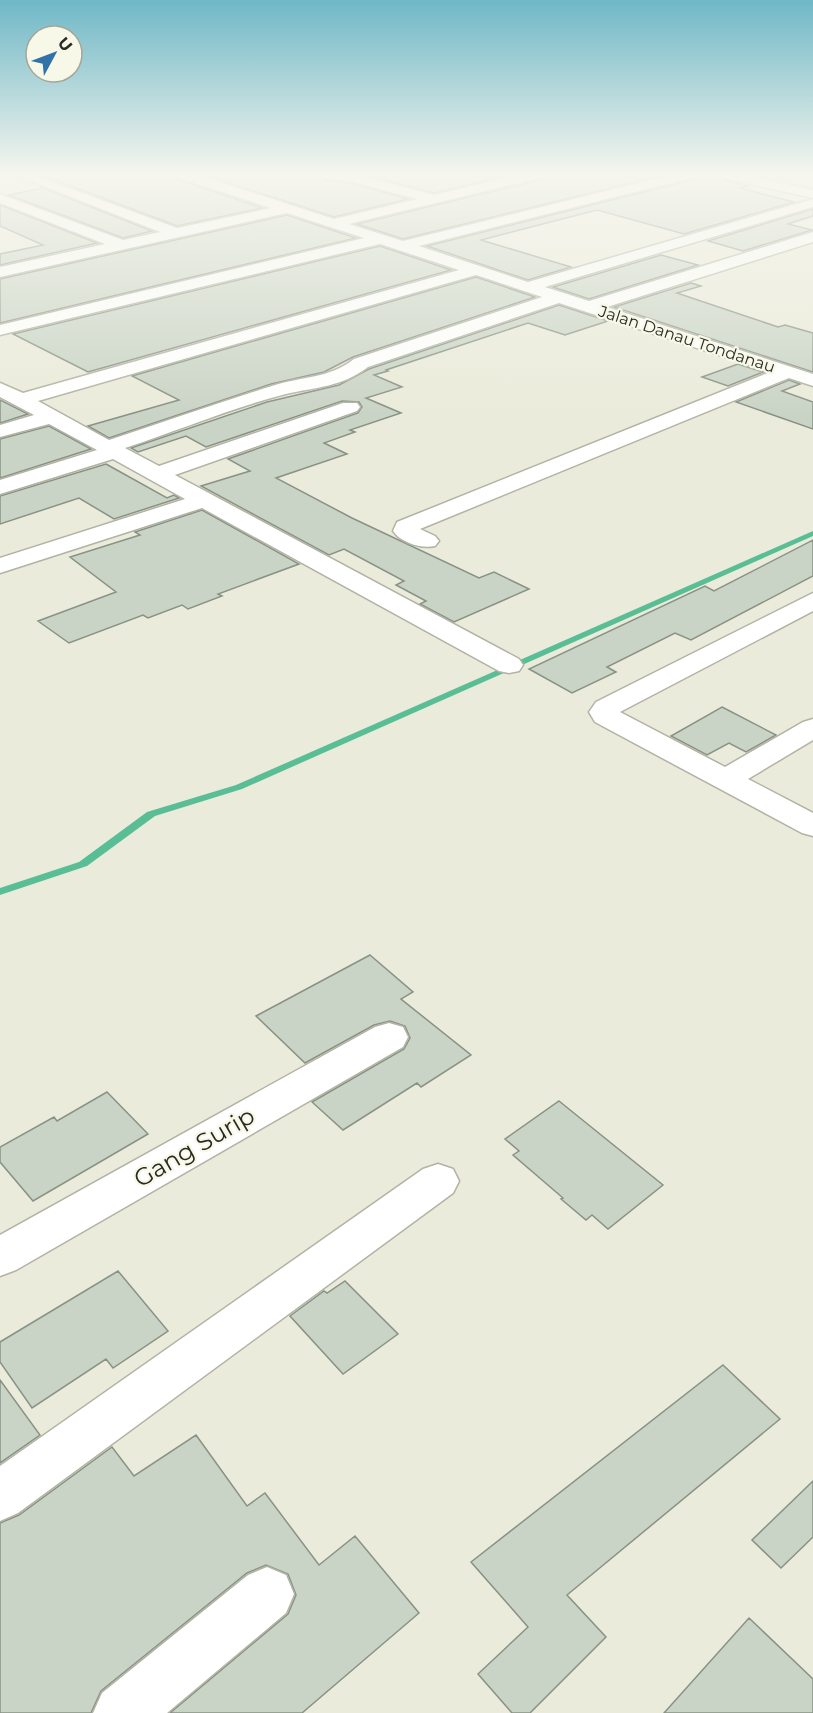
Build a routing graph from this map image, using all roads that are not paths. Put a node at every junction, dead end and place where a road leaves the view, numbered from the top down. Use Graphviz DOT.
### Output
graph roads {
  1 [pos="79,255"];
  2 [pos="314,255"];
  3 [pos="430,255"];
  4 [pos="637,255"];
  5 [pos="756,255"];
  6 [pos="476,270"];
  7 [pos="0,272"];
  8 [pos="216,278"];
  9 [pos="269,282"];
  10 [pos="528,287"];
  11 [pos="559,297"];
  12 [pos="589,307"];
  13 [pos="0,330"];
  14 [pos="789,365"];
  15 [pos="813,380"];
  16 [pos="0,389"];
  17 [pos="21,400"];
  18 [pos="350,407"];
  19 [pos="51,417"];
  20 [pos="0,431"];
  21 [pos="112,449"];
  22 [pos="157,474"];
  23 [pos="0,487"];
  24 [pos="204,500"];
  25 [pos="427,541"];
  26 [pos="0,566"];
  27 [pos="813,601"];
  28 [pos="509,664"];
  29 [pos="813,728"];
  30 [pos="725,780"];
  31 [pos="813,825"];
  32 [pos="389,1037"];
  33 [pos="438,1181"];
  34 [pos="0,1257"];
  35 [pos="0,1496"];
  36 [pos="267,1594"];
  37 [pos="122,1713"];
  1 -- 7 [label="street"];
  2 -- 8 [label="street"];
  3 -- 6 [label="street, Jalan Danau Tondanau"];
  4 -- 10 [label="street"];
  5 -- 12 [label="street"];
  6 -- 10 [label="street, Jalan Danau Tondanau"];
  6 -- 17 [label="street"];
  8 -- 9 [label="street"];
  8 -- 13 [label="street"];
  10 -- 11 [label="street, Jalan Danau Tondanau"];
  11 -- 12 [label="street, Jalan Danau Tondanau"];
  11 -- 21 [label="street"];
  12 -- 14 [label="street, Jalan Danau Tondanau"];
  14 -- 15 [label="street, Jalan Danau Tondanau"];
  14 -- 25 [label="street"];
  16 -- 17 [label="street"];
  17 -- 19 [label="street"];
  18 -- 22 [label="street"];
  19 -- 20 [label="street"];
  19 -- 21 [label="street"];
  21 -- 22 [label="street"];
  21 -- 23 [label="street"];
  22 -- 24 [label="street"];
  24 -- 26 [label="street"];
  24 -- 28 [label="street"];
  27 -- 30 [label="street"];
  29 -- 30 [label="street"];
  30 -- 31 [label="street"];
  32 -- 34 [label="street, Gang Surip"];
  33 -- 35 [label="street"];
  36 -- 37 [label="street"];
}
